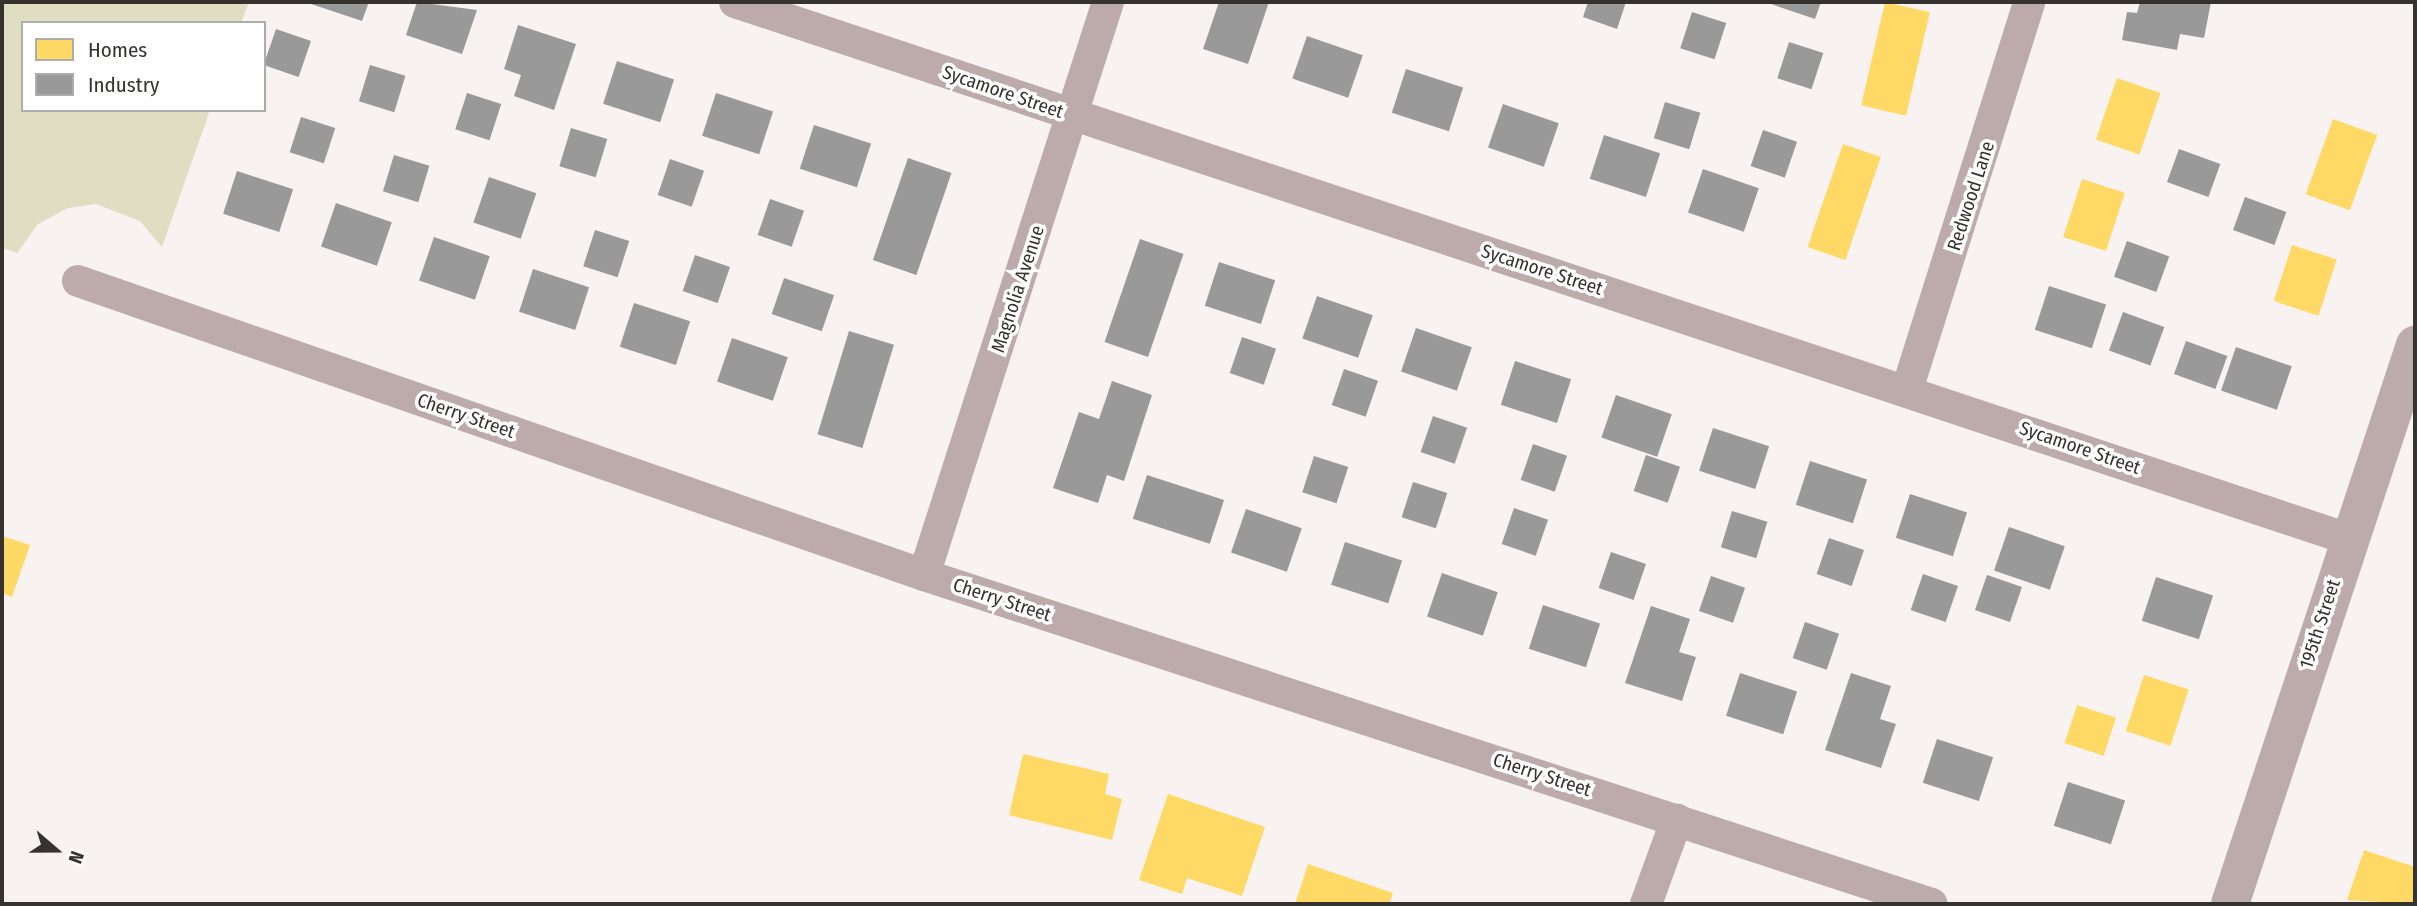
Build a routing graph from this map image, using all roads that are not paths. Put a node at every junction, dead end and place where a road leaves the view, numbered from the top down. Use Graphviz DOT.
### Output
graph roads {
  1 [pos="735,2"];
  2 [pos="1108,2"];
  3 [pos="2029,2"];
  4 [pos="1069,114"];
  5 [pos="78,281"];
  6 [pos="2415,345"];
  7 [pos="1907,390"];
  8 [pos="2348,539"];
  9 [pos="924,575"];
  10 [pos="1677,819"];
  11 [pos="1646,904"];
  12 [pos="1932,904"];
  13 [pos="2230,904"];
  1 -- 4 [label="street, Sycamore Street"];
  2 -- 4 [label="street, Magnolia Avenue"];
  3 -- 7 [label="street, Redwood Lane"];
  4 -- 7 [label="street, Sycamore Street"];
  4 -- 9 [label="street, Magnolia Avenue"];
  5 -- 9 [label="street, Cherry Street"];
  6 -- 8 [label="street, 195th Street"];
  7 -- 8 [label="street, Sycamore Street"];
  8 -- 13 [label="street, 195th Street"];
  9 -- 10 [label="street, Cherry Street"];
  10 -- 11 [label="street"];
  10 -- 12 [label="street, Cherry Street"];
}
